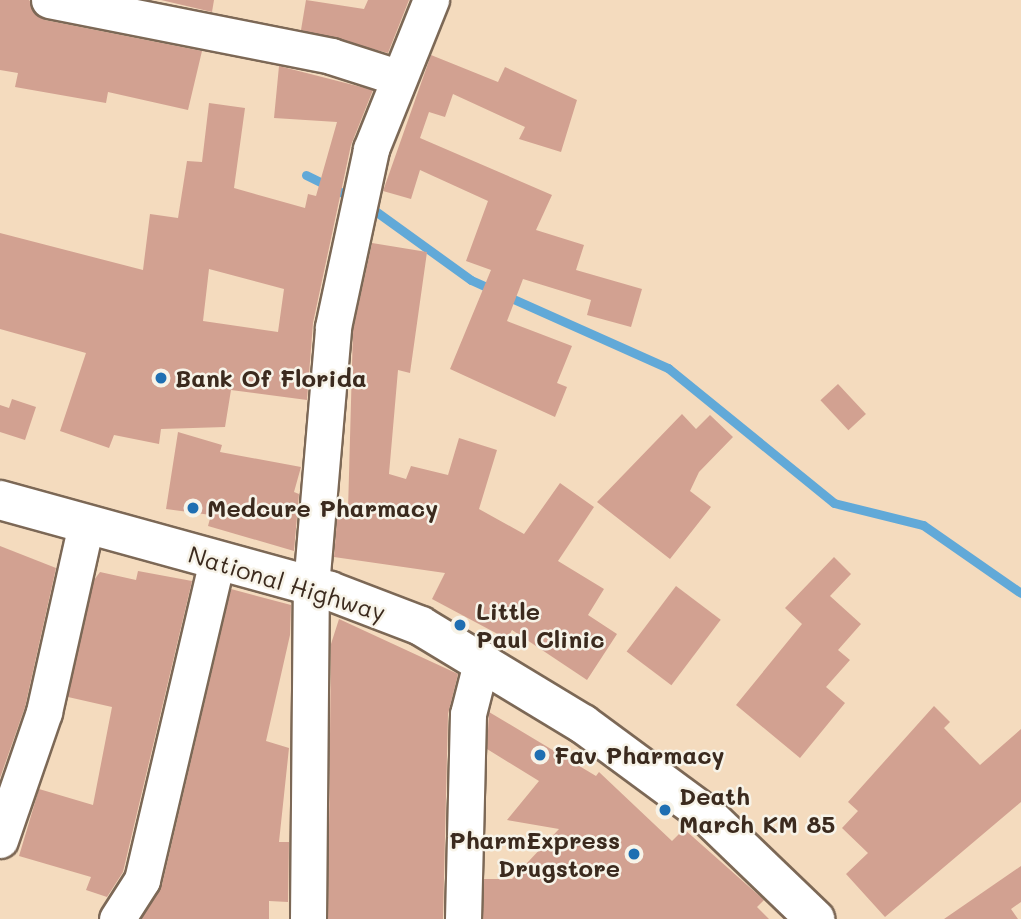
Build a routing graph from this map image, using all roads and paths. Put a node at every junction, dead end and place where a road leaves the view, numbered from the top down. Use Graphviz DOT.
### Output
graph roads {
  1 [pos="49,0"];
  2 [pos="430,0"];
  3 [pos="397,77"];
  4 [pos="7,504"];
  5 [pos="86,524"];
  6 [pos="217,560"];
  7 [pos="311,586"];
  8 [pos="482,659"];
  9 [pos="0,840"];
  10 [pos="117,919"];
  11 [pos="308,919"];
  12 [pos="463,919"];
  13 [pos="815,919"];
  1 -- 3 [label="street"];
  2 -- 3 [label="street"];
  3 -- 7 [label="street"];
  4 -- 5 [label="main road, National Highway"];
  5 -- 6 [label="main road, National Highway"];
  5 -- 9 [label="street"];
  6 -- 7 [label="main road, National Highway"];
  6 -- 10 [label="street"];
  7 -- 8 [label="main road, National Highway"];
  7 -- 11 [label="street"];
  8 -- 12 [label="street"];
  8 -- 13 [label="main road, National Highway"];
}
